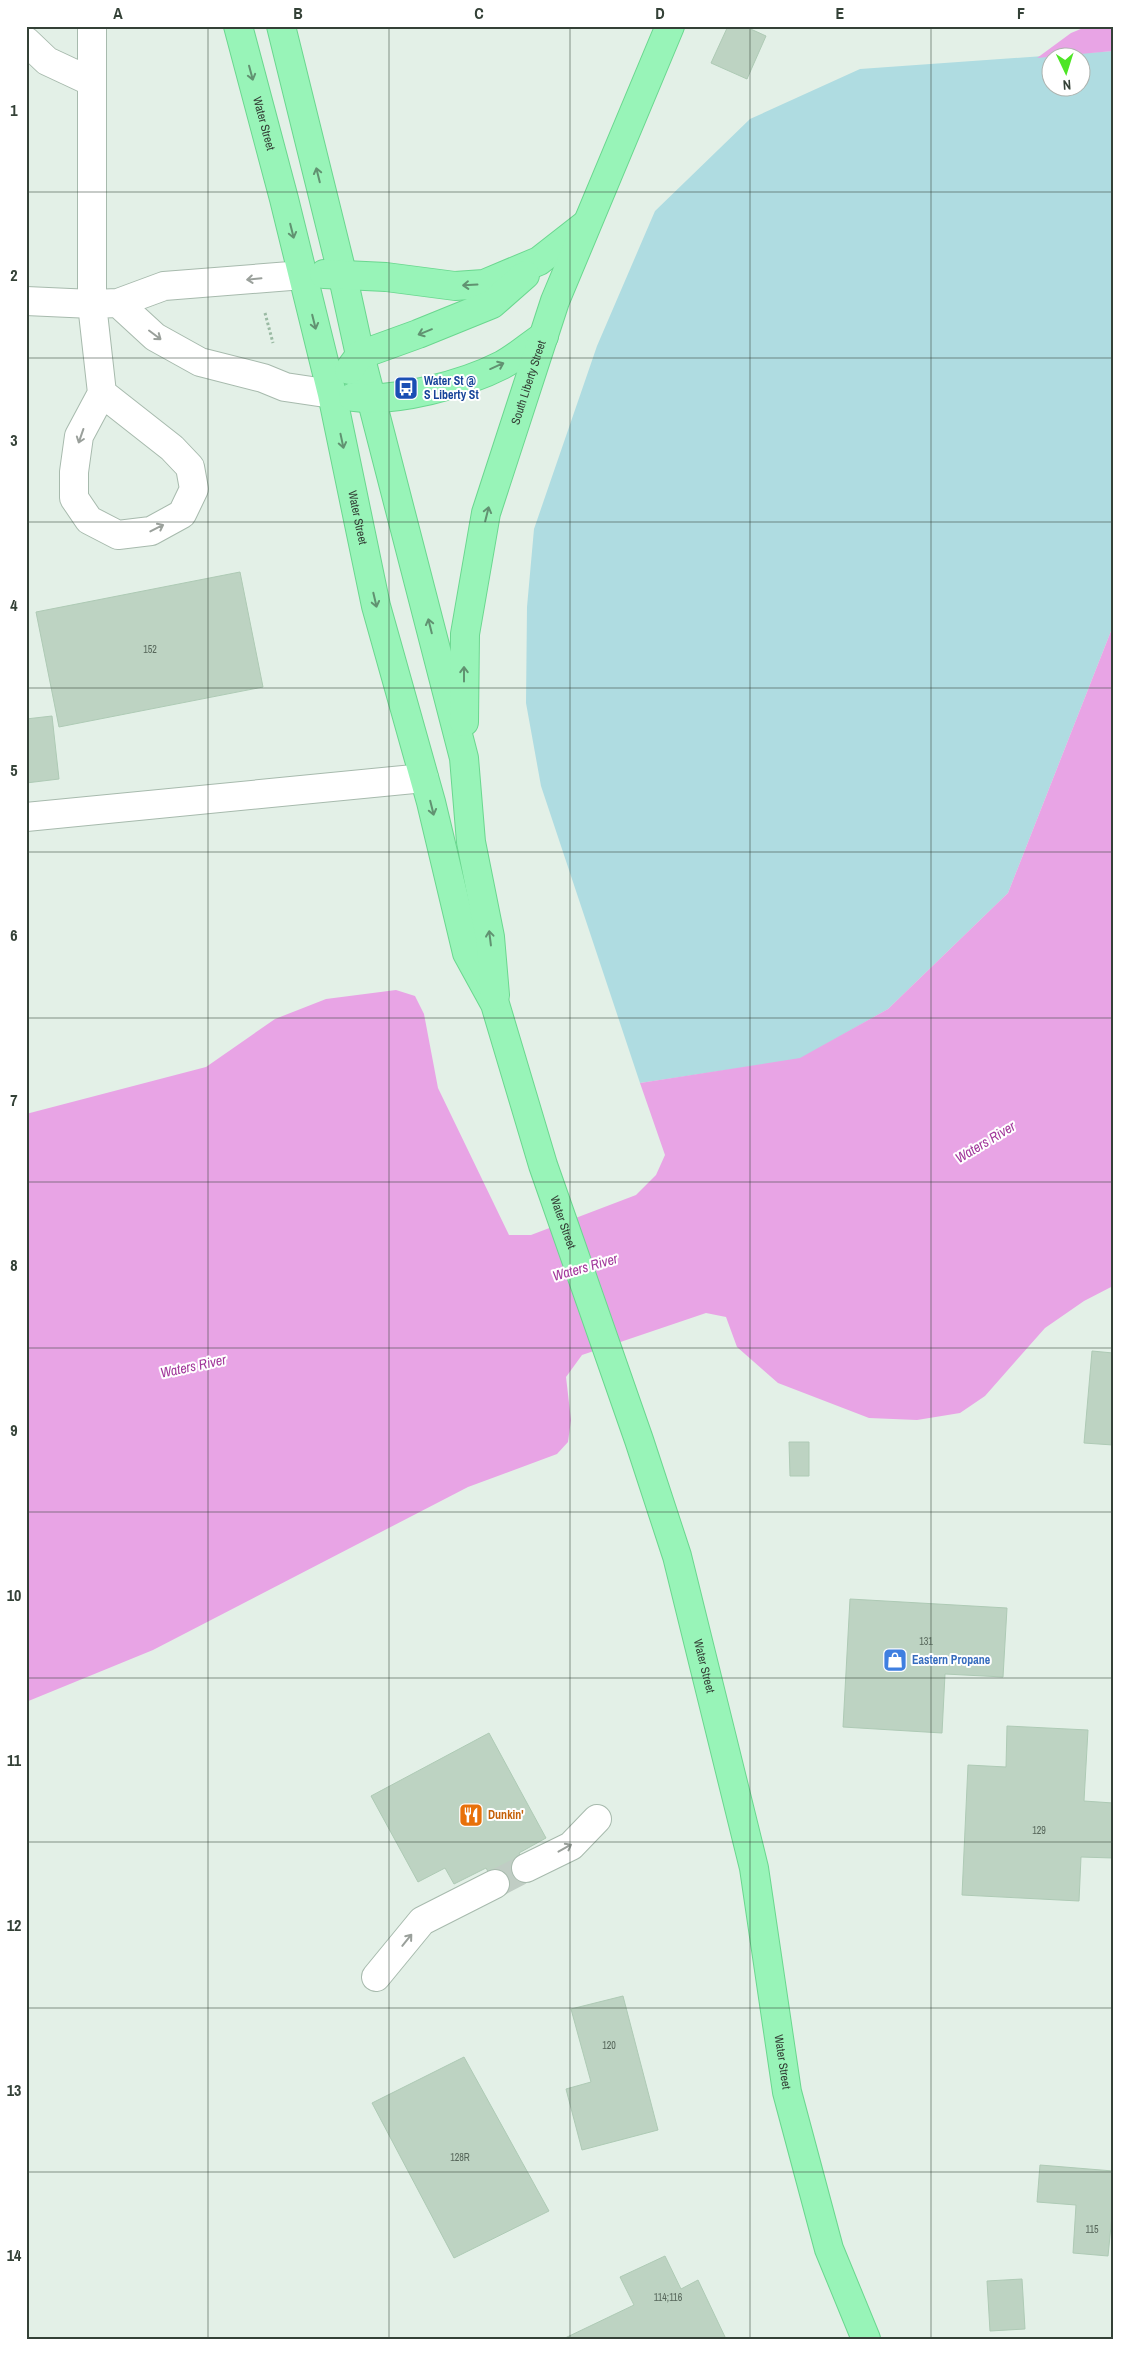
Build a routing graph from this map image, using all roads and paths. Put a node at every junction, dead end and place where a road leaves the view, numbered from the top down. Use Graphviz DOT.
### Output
graph roads {
  1 [pos="92,26"];
  2 [pos="238,26"];
  3 [pos="281,26"];
  4 [pos="670,26"];
  5 [pos="26,41"];
  6 [pos="92,82"];
  7 [pos="588,222"];
  8 [pos="539,262"];
  9 [pos="342,273"];
  10 [pos="302,275"];
  11 [pos="26,301"];
  12 [pos="105,304"];
  13 [pos="263,307"];
  14 [pos="544,336"];
  15 [pos="274,346"];
  16 [pos="360,355"];
  17 [pos="102,392"];
  18 [pos="332,394"];
  19 [pos="372,400"];
  20 [pos="464,758"];
  21 [pos="424,778"];
  22 [pos="26,817"];
  23 [pos="495,1004"];
  24 [pos="597,1819"];
  25 [pos="526,1868"];
  26 [pos="494,1884"];
  27 [pos="376,1977"];
  28 [pos="866,2339"];
  1 -- 6 [label="lane"];
  2 -- 10 [label="main road, Water Street, one-way"];
  9 -- 3 [label="main road, Water Street, one-way"];
  4 -- 7 [label="main road, South Liberty Street"];
  5 -- 6 [label="lane"];
  6 -- 12 [label="lane"];
  7 -- 8 [label="main road"];
  7 -- 14 [label="main road, South Liberty Street"];
  8 -- 9 [label="main road, one-way"];
  8 -- 16 [label="main road, one-way"];
  9 -- 10 [label="main road"];
  9 -- 16 [label="main road, Water Street"];
  10 -- 12 [label="lane, one-way"];
  10 -- 18 [label="main road, Water Street, one-way"];
  11 -- 12 [label="lane"];
  12 -- 17 [label="lane"];
  12 -- 18 [label="lane, one-way"];
  13 -- 15 [label="path"];
  19 -- 14 [label="main road, one-way"];
  20 -- 14 [label="main road, South Liberty Street, one-way"];
  16 -- 18 [label="main road"];
  16 -- 19 [label="main road, Water Street"];
  17 -- 17 [label="lane, one-way"];
  18 -- 19 [label="main road"];
  18 -- 21 [label="main road, Water Street, one-way"];
  20 -- 19 [label="main road, Water Street, one-way"];
  23 -- 20 [label="main road, Water Street, one-way"];
  21 -- 22 [label="lane"];
  21 -- 23 [label="main road, Water Street, one-way"];
  23 -- 28 [label="main road, Water Street"];
  25 -- 24 [label="lane, one-way"];
  27 -- 26 [label="lane, one-way"];
}
